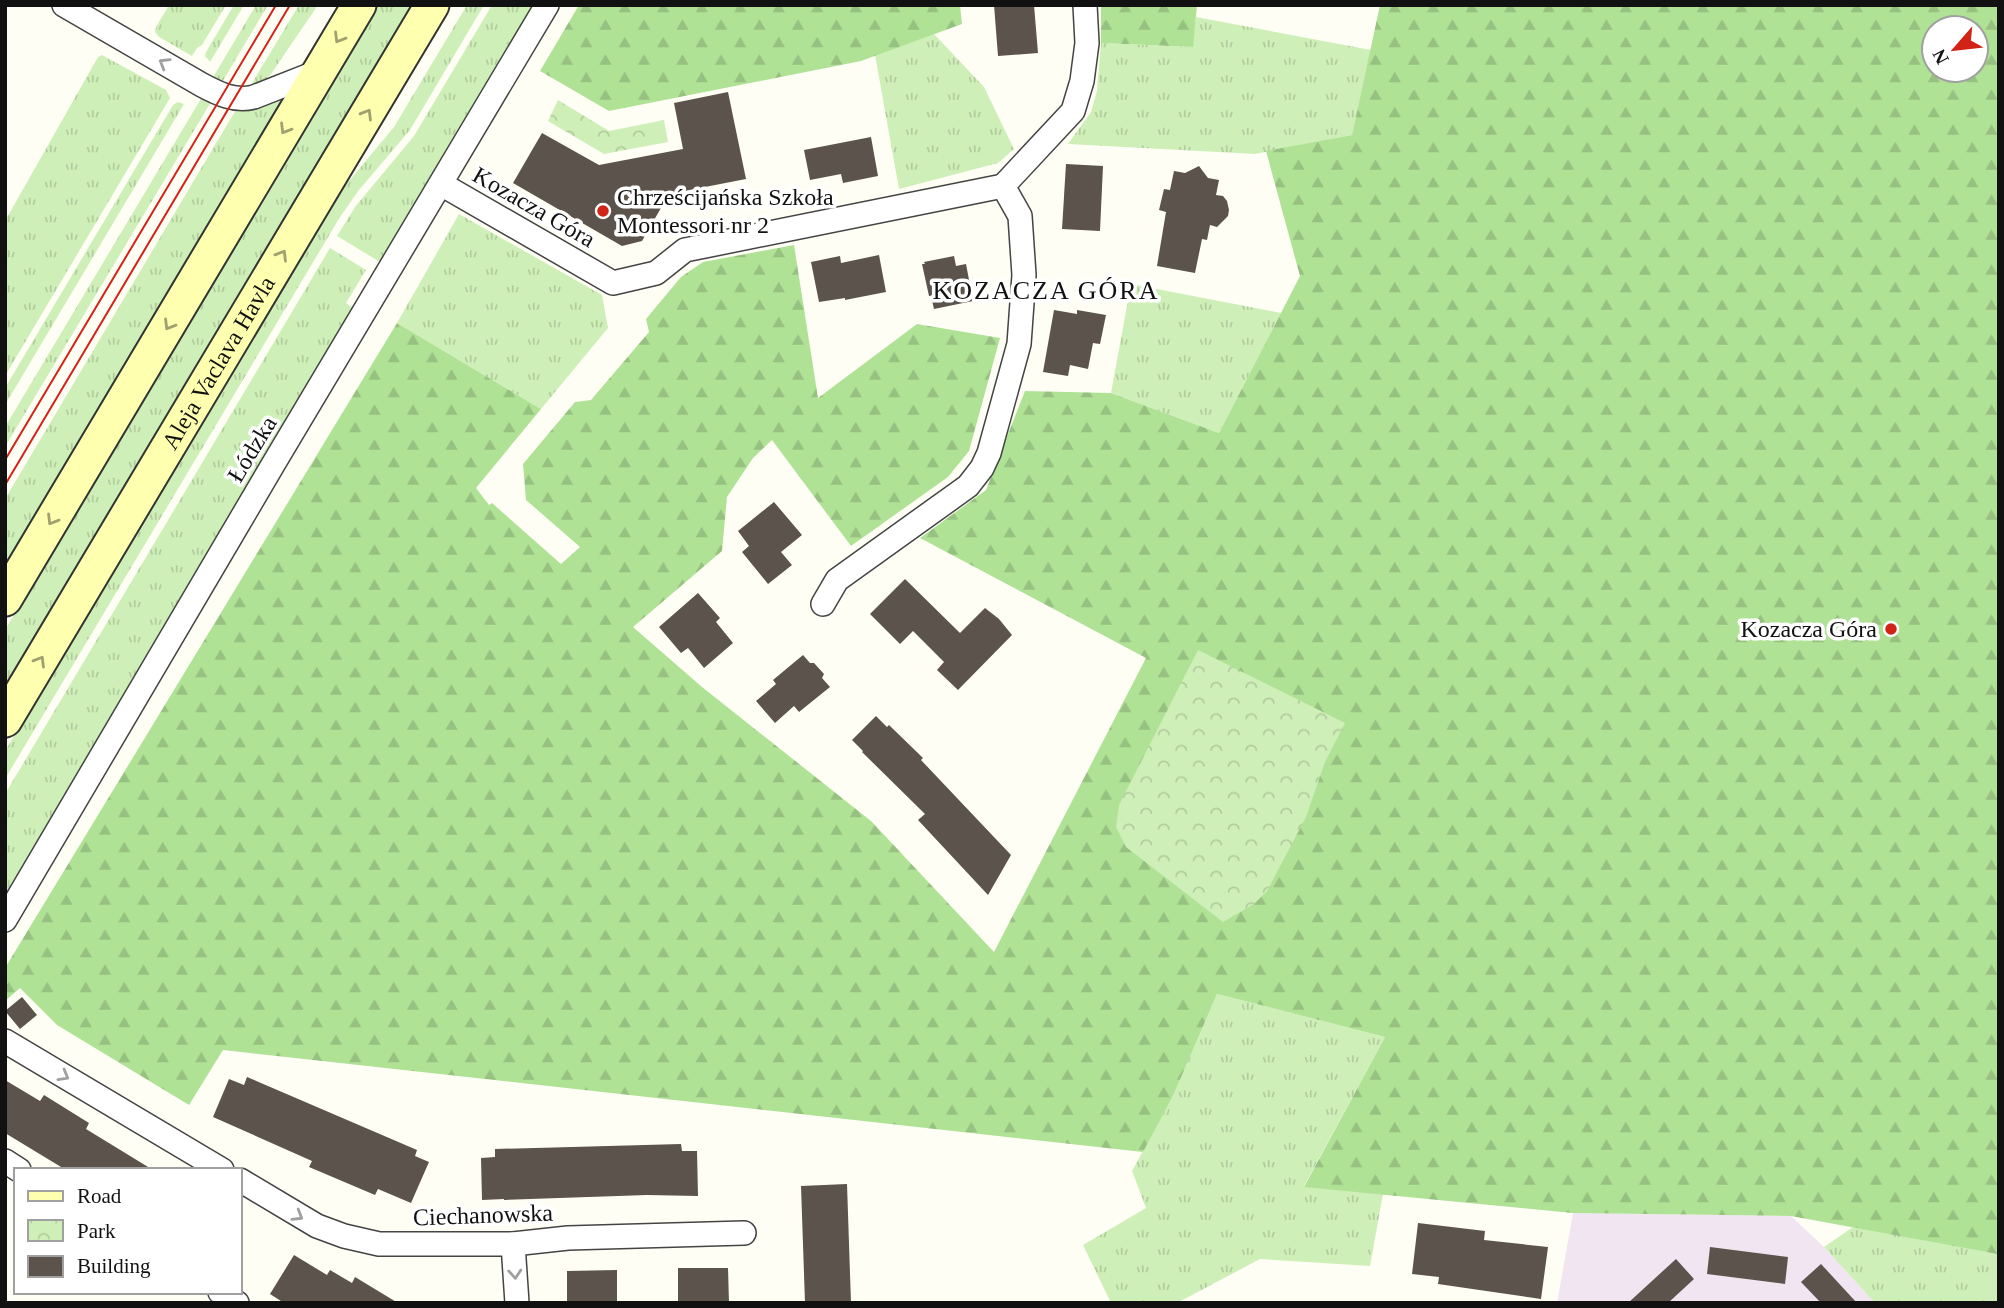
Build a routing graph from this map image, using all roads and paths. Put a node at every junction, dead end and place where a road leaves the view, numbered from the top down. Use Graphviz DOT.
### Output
graph roads {
  1 [pos="64,5"];
  2 [pos="359,5"];
  3 [pos="432,5"];
  4 [pos="547,5"];
  5 [pos="1085,5"];
  6 [pos="320,71"];
  7 [pos="441,184"];
  8 [pos="1003,186"];
  9 [pos="5,599"];
  10 [pos="823,604"];
  11 [pos="5,720"];
  12 [pos="5,920"];
  13 [pos="5,1041"];
  14 [pos="219,1168"];
  15 [pos="242,1181"];
  16 [pos="744,1233"];
  17 [pos="513,1244"];
  18 [pos="517,1303"];
  6 -- 1 [label="street, one-way"];
  2 -- 6 [label="main road, one-way"];
  11 -- 3 [label="main road, Aleja Vaclava Havla, one-way"];
  4 -- 7 [label="street, Łódzka"];
  5 -- 8 [label="street"];
  6 -- 9 [label="main road, one-way"];
  7 -- 8 [label="street, Kozacza Góra"];
  7 -- 12 [label="street, Łódzka"];
  8 -- 10 [label="street"];
  13 -- 14 [label="street, one-way"];
  15 -- 17 [label="street, Ciechanowska, one-way"];
  16 -- 17 [label="street, Ciechanowska"];
  17 -- 18 [label="street, one-way"];
}
